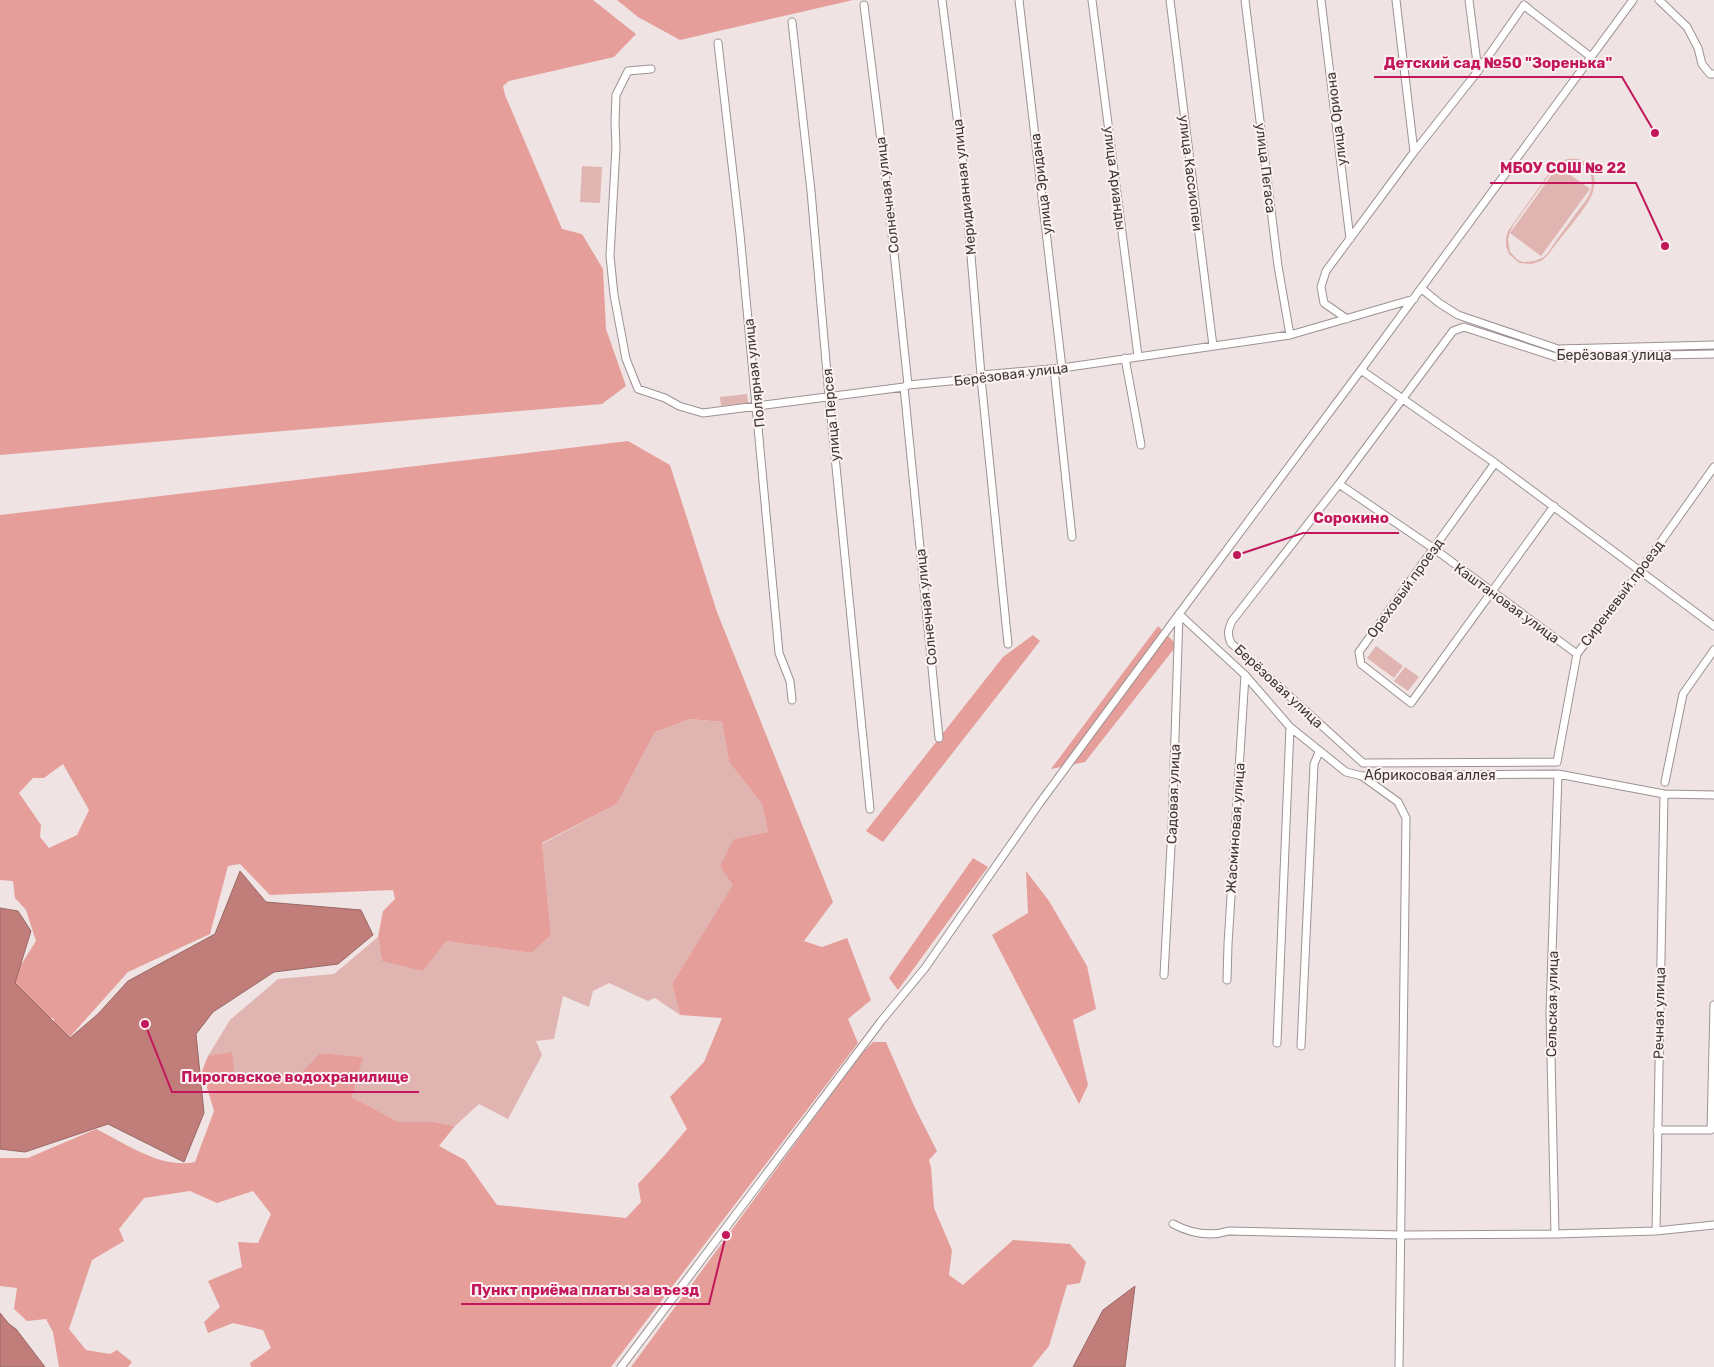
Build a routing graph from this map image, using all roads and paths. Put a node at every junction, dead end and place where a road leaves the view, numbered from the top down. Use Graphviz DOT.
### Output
graph roads {
  1 [pos="942,0"];
  2 [pos="1019,0"];
  3 [pos="1092,0"];
  4 [pos="1170,0"];
  5 [pos="1244,0"];
  6 [pos="1321,0"];
  7 [pos="1396,0"];
  8 [pos="1469,0"];
  9 [pos="1633,0"];
  10 [pos="1659,0"];
  11 [pos="864,6"];
  12 [pos="792,22"];
  13 [pos="718,43"];
  14 [pos="1591,57"];
  15 [pos="651,69"];
  16 [pos="1478,71"];
  17 [pos="1714,74"];
  18 [pos="1414,152"];
  19 [pos="1350,239"];
  20 [pos="1421,288"];
  21 [pos="1414,299"];
  22 [pos="1347,319"];
  23 [pos="1290,335"];
  24 [pos="1714,345"];
  25 [pos="1213,346"];
  26 [pos="1714,354"];
  27 [pos="1138,356"];
  28 [pos="1125,358"];
  29 [pos="1058,368"];
  30 [pos="1361,370"];
  31 [pos="981,377"];
  32 [pos="906,386"];
  33 [pos="829,396"];
  34 [pos="1402,398"];
  35 [pos="757,405"];
  36 [pos="1140,445"];
  37 [pos="1495,462"];
  38 [pos="1714,467"];
  39 [pos="1339,484"];
  40 [pos="1554,506"];
  41 [pos="1072,537"];
  42 [pos="1433,548"];
  43 [pos="1640,571"];
  44 [pos="1491,591"];
  45 [pos="1179,614"];
  46 [pos="1714,626"];
  47 [pos="1008,644"];
  48 [pos="1714,650"];
  49 [pos="1577,654"];
  50 [pos="1245,676"];
  51 [pos="792,700"];
  52 [pos="1290,727"];
  53 [pos="939,738"];
  54 [pos="1319,752"];
  55 [pos="1557,762"];
  56 [pos="1558,774"];
  57 [pos="1362,776"];
  58 [pos="1665,782"];
  59 [pos="1664,794"];
  60 [pos="1714,795"];
  61 [pos="870,809"];
  62 [pos="1164,975"];
  63 [pos="1228,980"];
  64 [pos="1714,1005"];
  65 [pos="1277,1043"];
  66 [pos="1301,1046"];
  67 [pos="1657,1130"];
  68 [pos="1172,1224"];
  69 [pos="1714,1225"];
  70 [pos="1656,1231"];
  71 [pos="1555,1234"];
  72 [pos="1402,1235"];
  73 [pos="621,1367"];
  74 [pos="1399,1367"];
  1 -- 31 [label="street, Меридианная улица"];
  2 -- 29 [label="street, улица Эридана"];
  3 -- 27 [label="street, улица Арианды"];
  4 -- 25 [label="street, улица Кассиопеи"];
  5 -- 23 [label="street, улица Пегаса"];
  6 -- 19 [label="street, улица Ориона"];
  7 -- 18 [label="street"];
  8 -- 16 [label="street"];
  9 -- 14 [label="street"];
  10 -- 17 [label="street"];
  11 -- 32 [label="street, Солнечная улица"];
  12 -- 33 [label="street, улица Персея"];
  13 -- 35 [label="street, Полярная улица"];
  14 -- 16 [label="street"];
  14 -- 20 [label="street"];
  15 -- 35 [label="street, Берёзовая улица"];
  16 -- 18 [label="street"];
  18 -- 19 [label="street"];
  19 -- 22 [label="street"];
  20 -- 21 [label="street"];
  20 -- 24 [label="street"];
  21 -- 22 [label="street, Берёзовая улица"];
  21 -- 30 [label="street"];
  22 -- 23 [label="street, Берёзовая улица"];
  23 -- 25 [label="street, Берёзовая улица"];
  25 -- 27 [label="street, Берёзовая улица"];
  26 -- 34 [label="street, Берёзовая улица"];
  27 -- 28 [label="street, Берёзовая улица"];
  28 -- 29 [label="street, Берёзовая улица"];
  28 -- 36 [label="street"];
  29 -- 31 [label="street, Берёзовая улица"];
  29 -- 41 [label="street, улица Эридана"];
  30 -- 34 [label="street"];
  30 -- 45 [label="street"];
  31 -- 32 [label="street, Берёзовая улица"];
  31 -- 47 [label="street, Меридианная улица"];
  32 -- 33 [label="street, Берёзовая улица"];
  32 -- 53 [label="street, Солнечная улица"];
  33 -- 35 [label="street, Берёзовая улица"];
  33 -- 61 [label="street, улица Персея"];
  34 -- 37 [label="street"];
  34 -- 39 [label="street, Берёзовая улица"];
  35 -- 51 [label="street, Полярная улица"];
  37 -- 40 [label="street"];
  37 -- 42 [label="street, Ореховый проезд"];
  38 -- 43 [label="street, Сиреневый проезд"];
  39 -- 42 [label="street, Каштановая улица"];
  39 -- 55 [label="street, Берёзовая улица"];
  40 -- 43 [label="street"];
  40 -- 44 [label="street"];
  42 -- 44 [label="street, Каштановая улица"];
  42 -- 44 [label="street, Ореховый проезд"];
  43 -- 46 [label="street"];
  43 -- 49 [label="street, Сиреневый проезд"];
  44 -- 49 [label="street, Каштановая улица"];
  45 -- 50 [label="street, Абрикосовая аллея"];
  45 -- 62 [label="street, Садовая улица"];
  45 -- 73 [label="street"];
  48 -- 58 [label="street"];
  49 -- 55 [label="street, Сиреневый проезд"];
  50 -- 52 [label="street, Абрикосовая аллея"];
  50 -- 63 [label="street, Жасминовая улица"];
  52 -- 54 [label="street, Абрикосовая аллея"];
  52 -- 65 [label="street"];
  54 -- 57 [label="street, Абрикосовая аллея"];
  54 -- 66 [label="street"];
  56 -- 57 [label="street, Абрикосовая аллея"];
  56 -- 59 [label="street, Абрикосовая аллея"];
  56 -- 71 [label="street, Сельская улица"];
  57 -- 72 [label="street"];
  59 -- 60 [label="street, Абрикосовая аллея"];
  59 -- 67 [label="street, Речная улица"];
  64 -- 67 [label="street"];
  67 -- 70 [label="street, Речная улица"];
  68 -- 72 [label="street"];
  69 -- 70 [label="street"];
  70 -- 71 [label="street"];
  71 -- 72 [label="street"];
  72 -- 74 [label="street"];
}
